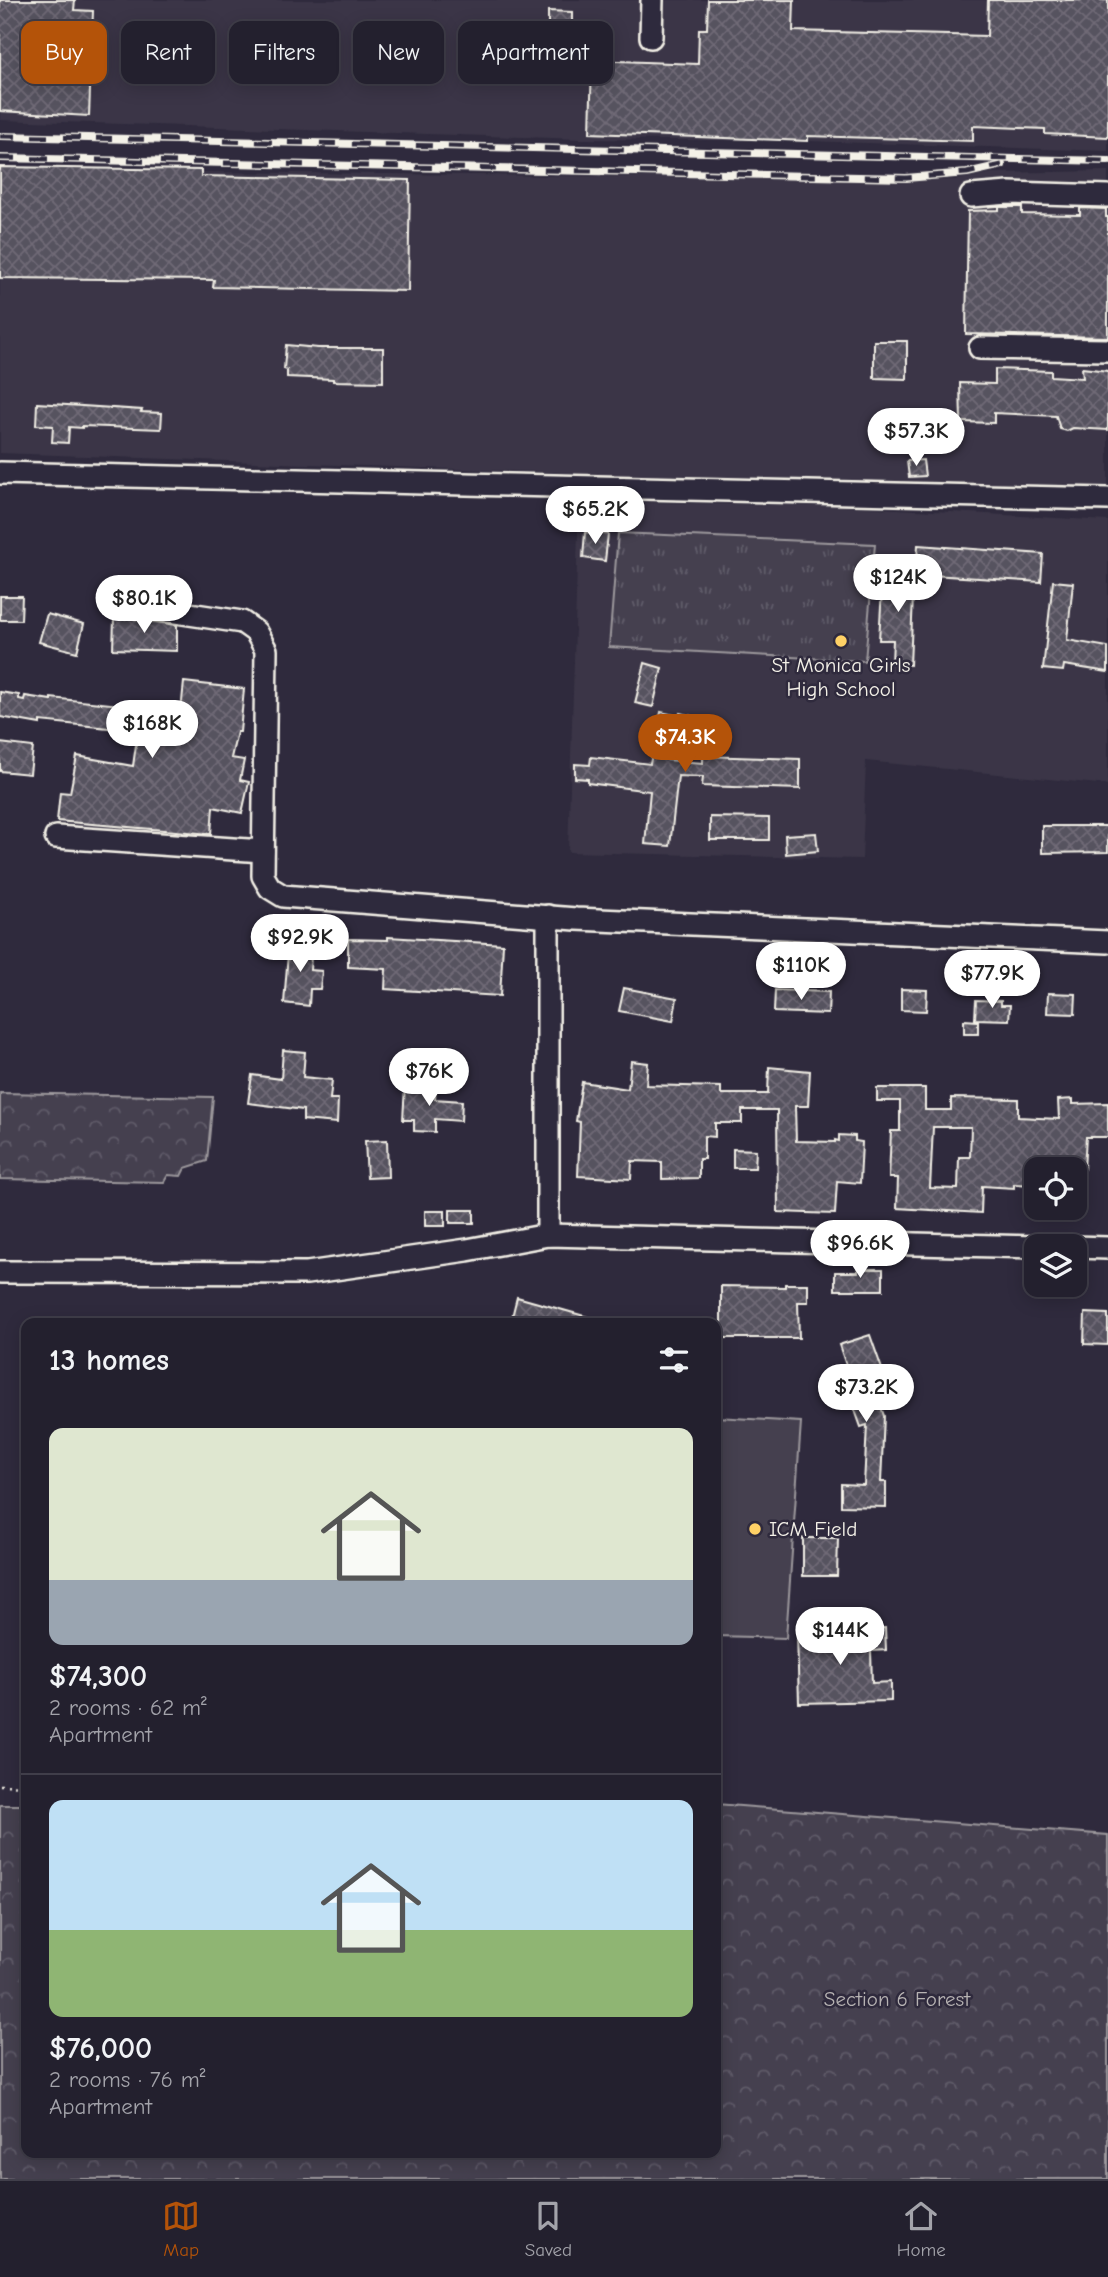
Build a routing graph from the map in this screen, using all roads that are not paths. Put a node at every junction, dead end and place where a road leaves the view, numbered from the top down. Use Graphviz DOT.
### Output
graph roads {
  1 [pos="652,0"];
  2 [pos="651,37"];
  3 [pos="971,196"];
  4 [pos="1108,196"];
  5 [pos="980,348"];
  6 [pos="1108,350"];
  7 [pos="0,473"];
  8 [pos="1108,499"];
  9 [pos="136,606"];
  10 [pos="56,837"];
  11 [pos="263,851"];
  12 [pos="548,916"];
  13 [pos="1108,942"];
  14 [pos="548,1236"];
  15 [pos="1024,1247"];
  16 [pos="1087,1247"];
  17 [pos="1108,1248"];
  18 [pos="0,1272"];
  1 -- 2 [label="street"];
  3 -- 4 [label="street"];
  5 -- 6 [label="street"];
  7 -- 8 [label="street"];
  9 -- 11 [label="street"];
  10 -- 11 [label="street"];
  11 -- 12 [label="street"];
  12 -- 13 [label="street"];
  12 -- 14 [label="street"];
  14 -- 15 [label="street"];
  14 -- 18 [label="street"];
  16 -- 17 [label="street"];
}
